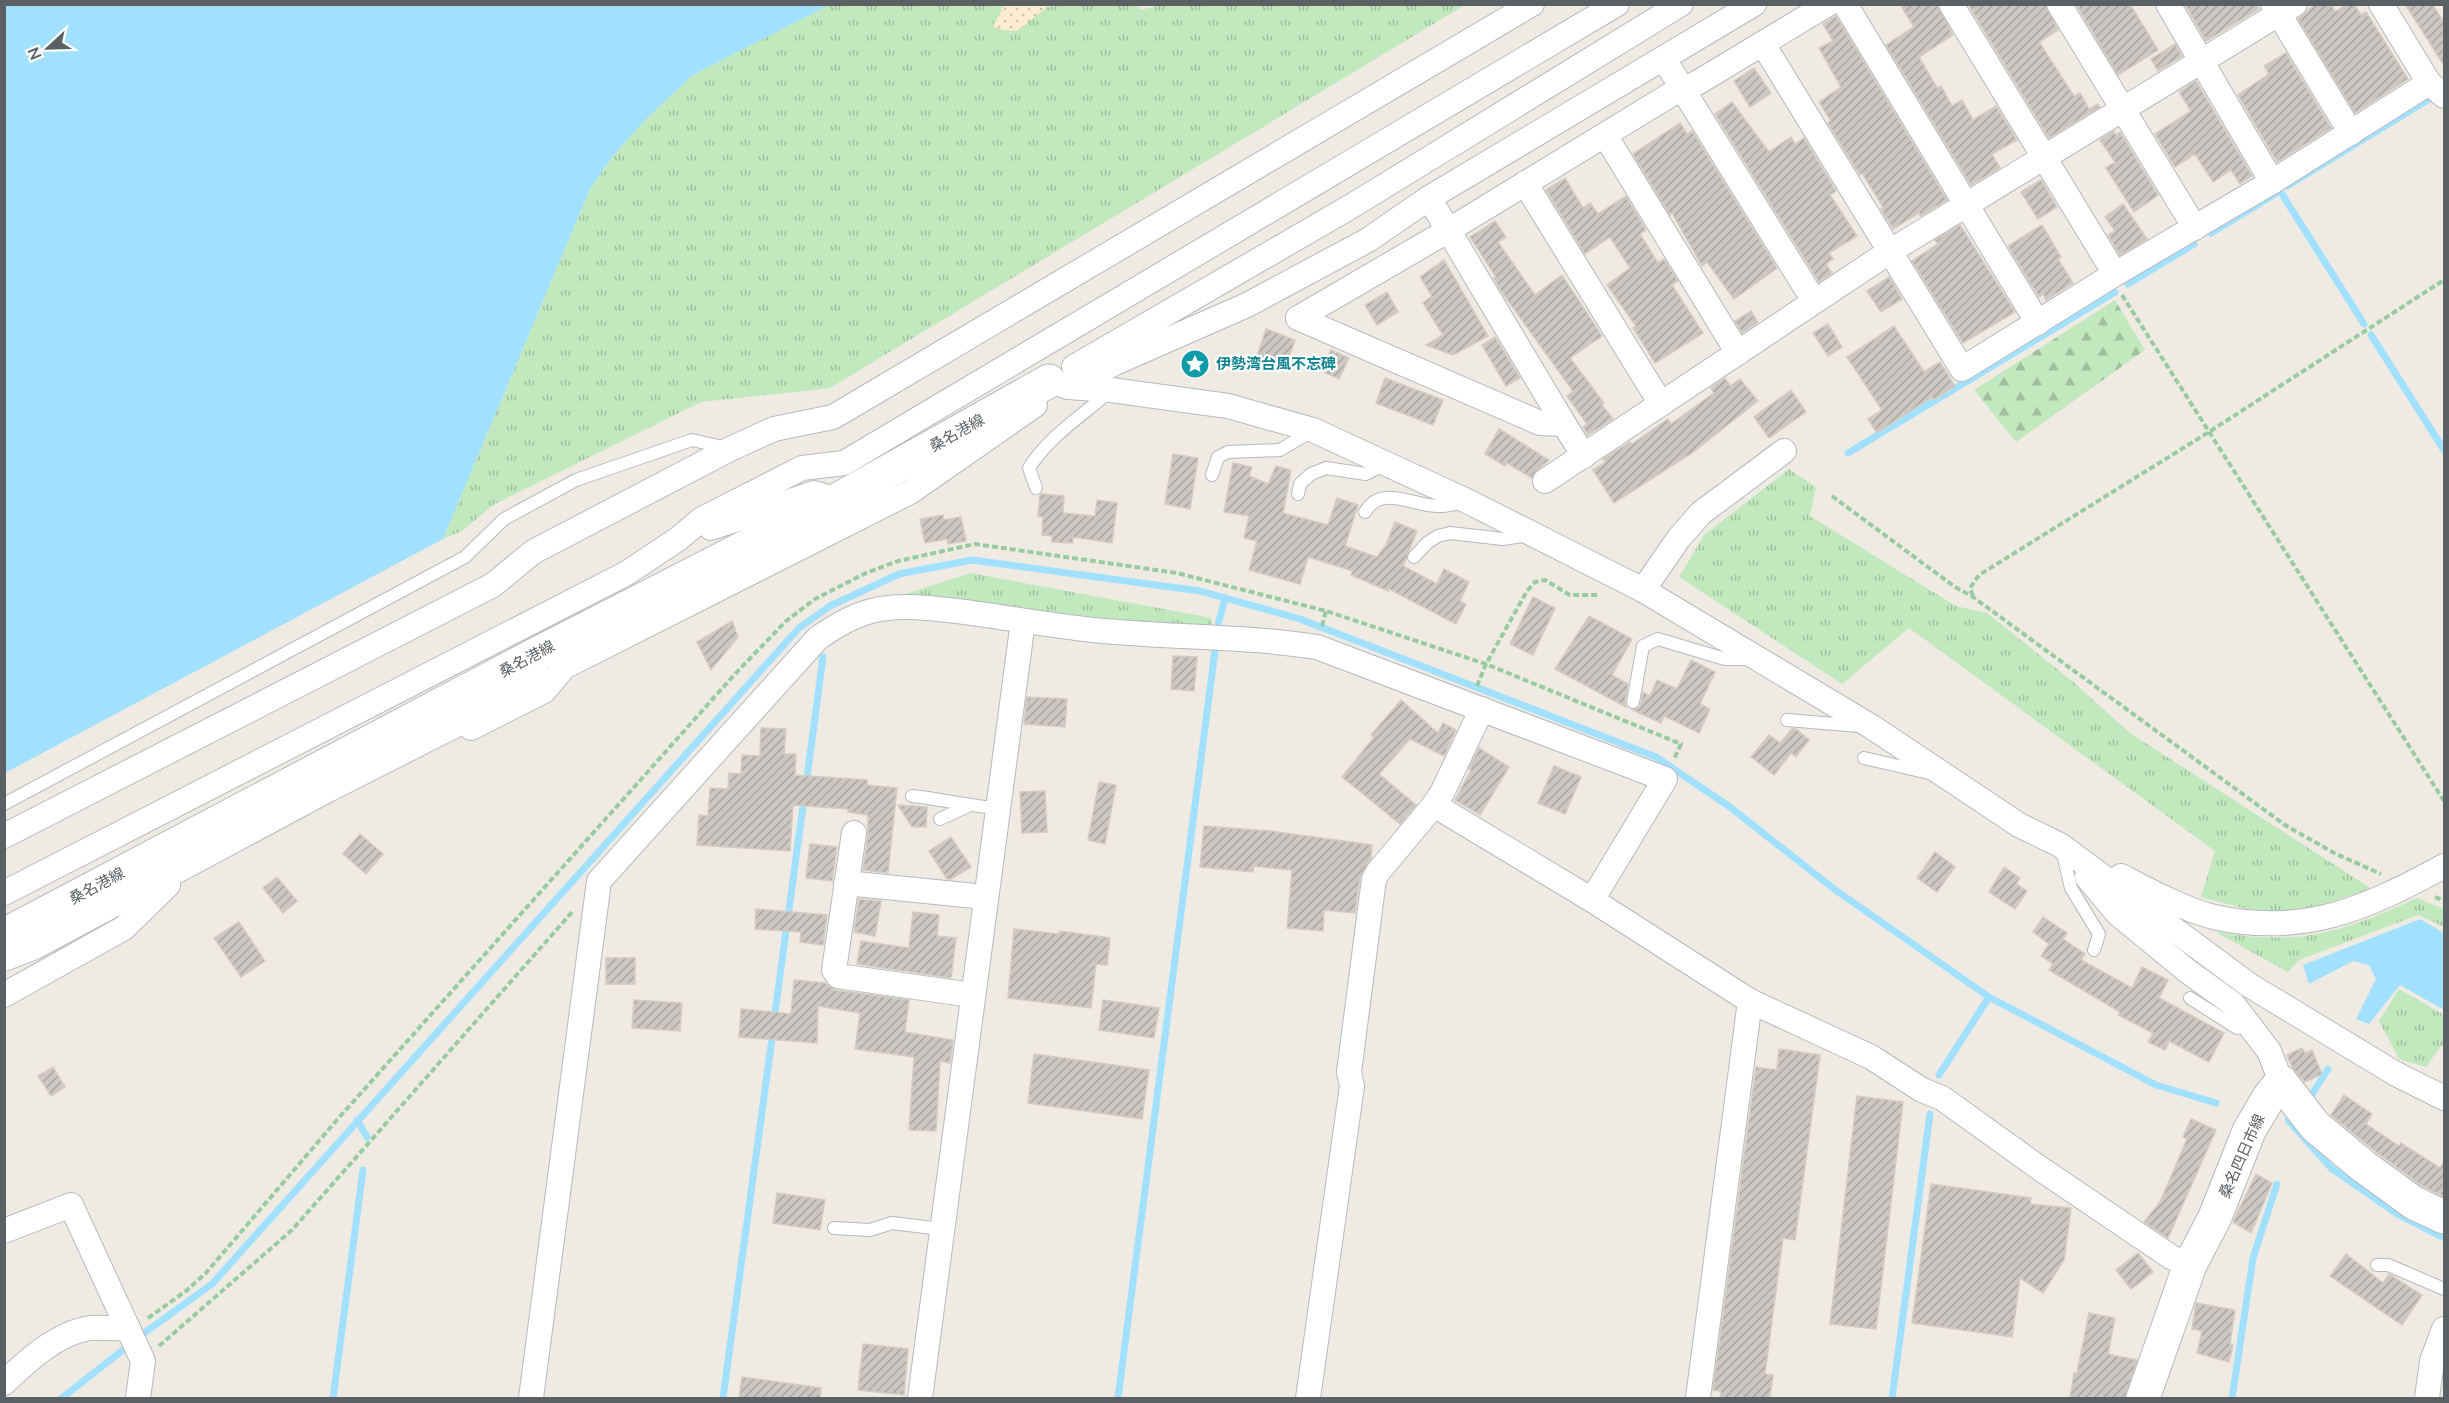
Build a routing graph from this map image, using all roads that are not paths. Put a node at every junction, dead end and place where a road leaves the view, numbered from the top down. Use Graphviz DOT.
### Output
graph roads {
  1 [pos="1532,4"];
  2 [pos="1617,4"];
  3 [pos="1681,4"];
  4 [pos="1754,4"];
  5 [pos="1828,4"];
  6 [pos="1845,4"];
  7 [pos="1951,4"];
  8 [pos="2059,4"];
  9 [pos="2168,4"];
  10 [pos="2381,4"];
  11 [pos="2282,8"];
  12 [pos="1763,44"];
  13 [pos="1664,59"];
  14 [pos="2202,62"];
  15 [pos="1683,89"];
  16 [pos="2437,89"];
  17 [pos="2123,110"];
  18 [pos="2351,133"];
  19 [pos="1605,135"];
  20 [pos="2044,158"];
  21 [pos="2272,182"];
  22 [pos="1525,183"];
  23 [pos="1429,198"];
  24 [pos="1967,204"];
  25 [pos="2195,228"];
  26 [pos="1449,230"];
  27 [pos="1889,252"];
  28 [pos="2113,276"];
  29 [pos="1814,301"];
  30 [pos="2038,323"];
  31 [pos="1738,353"];
  32 [pos="1058,384"];
  33 [pos="1111,390"];
  34 [pos="1662,404"];
  35 [pos="1564,424"];
  36 [pos="1313,430"];
  37 [pos="730,448"];
  38 [pos="1784,451"];
  39 [pos="1584,456"];
  40 [pos="1388,463"];
  41 [pos="1212,475"];
  42 [pos="1545,481"];
  43 [pos="1036,488"];
  44 [pos="1298,494"];
  45 [pos="837,500"];
  46 [pos="1469,502"];
  47 [pos="1365,512"];
  48 [pos="1533,535"];
  49 [pos="678,539"];
  50 [pos="1414,557"];
  51 [pos="1643,590"];
  52 [pos="1023,621"];
  53 [pos="544,650"];
  54 [pos="1761,659"];
  55 [pos="1633,702"];
  56 [pos="1482,709"];
  57 [pos="1786,720"];
  58 [pos="464,721"];
  59 [pos="1872,727"];
  60 [pos="1864,758"];
  61 [pos="1948,777"];
  62 [pos="912,796"];
  63 [pos="4,804"];
  64 [pos="1434,805"];
  65 [pos="968,806"];
  66 [pos="997,808"];
  67 [pos="940,819"];
  68 [pos="854,833"];
  69 [pos="4,836"];
  70 [pos="2060,846"];
  71 [pos="189,864"];
  72 [pos="2445,867"];
  73 [pos="846,883"];
  74 [pos="4,893"];
  75 [pos="985,897"];
  76 [pos="1592,900"];
  77 [pos="4,935"];
  78 [pos="2094,950"];
  79 [pos="4,959"];
  80 [pos="4,995"];
  81 [pos="972,995"];
  82 [pos="2190,998"];
  83 [pos="1750,1001"];
  84 [pos="2246,1018"];
  85 [pos="2275,1090"];
  86 [pos="2445,1098"];
  87 [pos="2445,1217"];
  88 [pos="834,1228"];
  89 [pos="941,1229"];
  90 [pos="4,1231"];
  91 [pos="2190,1265"];
  92 [pos="2377,1265"];
  93 [pos="2445,1289"];
  94 [pos="2445,1329"];
  95 [pos="135,1343"];
  96 [pos="4,1383"];
  97 [pos="138,1398"];
  98 [pos="531,1398"];
  99 [pos="920,1398"];
  100 [pos="1308,1398"];
  101 [pos="1698,1398"];
  102 [pos="2143,1398"];
  103 [pos="2427,1398"];
  1 -- 37 [label="street"];
  2 -- 49 [label="street"];
  3 -- 32 [label="street"];
  4 -- 13 [label="street"];
  5 -- 12 [label="street"];
  6 -- 24 [label="street"];
  7 -- 20 [label="street"];
  8 -- 17 [label="street"];
  9 -- 14 [label="street"];
  10 -- 16 [label="street"];
  11 -- 14 [label="street"];
  11 -- 18 [label="street"];
  12 -- 15 [label="street"];
  12 -- 27 [label="street"];
  13 -- 15 [label="street"];
  13 -- 23 [label="street"];
  14 -- 17 [label="street"];
  14 -- 21 [label="street"];
  15 -- 19 [label="street"];
  15 -- 29 [label="street"];
  16 -- 18 [label="street"];
  17 -- 20 [label="street"];
  17 -- 25 [label="street"];
  18 -- 21 [label="street"];
  19 -- 22 [label="street"];
  19 -- 31 [label="street"];
  20 -- 24 [label="street"];
  20 -- 28 [label="street"];
  21 -- 25 [label="street"];
  22 -- 26 [label="street"];
  22 -- 34 [label="street"];
  23 -- 26 [label="street"];
  23 -- 32 [label="street"];
  24 -- 27 [label="street"];
  24 -- 30 [label="street"];
  25 -- 28 [label="street"];
  26 -- 35 [label="street"];
  26 -- 35 [label="street"];
  27 -- 29 [label="street"];
  27 -- 30 [label="street"];
  28 -- 30 [label="street"];
  29 -- 31 [label="street"];
  31 -- 34 [label="street"];
  32 -- 33 [label="street"];
  32 -- 45 [label="main road, 桑名港線"];
  32 -- 58 [label="street"];
  33 -- 36 [label="street"];
  33 -- 43 [label="lane"];
  34 -- 39 [label="street"];
  35 -- 39 [label="street"];
  36 -- 40 [label="street"];
  36 -- 41 [label="lane"];
  37 -- 63 [label="lane"];
  37 -- 69 [label="street"];
  38 -- 51 [label="street"];
  39 -- 42 [label="street"];
  40 -- 44 [label="lane"];
  40 -- 46 [label="street"];
  45 -- 49 [label="street"];
  45 -- 53 [label="main road, 桑名港線"];
  46 -- 47 [label="lane"];
  46 -- 48 [label="street"];
  48 -- 50 [label="lane"];
  48 -- 51 [label="street"];
  49 -- 74 [label="street"];
  51 -- 54 [label="street"];
  52 -- 56 [label="street"];
  52 -- 66 [label="street"];
  52 -- 98 [label="street"];
  53 -- 58 [label="street"];
  53 -- 77 [label="main road, 桑名港線"];
  54 -- 55 [label="lane"];
  54 -- 59 [label="street"];
  56 -- 64 [label="street"];
  56 -- 76 [label="street"];
  57 -- 59 [label="lane"];
  58 -- 71 [label="street"];
  59 -- 61 [label="street"];
  60 -- 61 [label="lane"];
  61 -- 70 [label="street"];
  62 -- 65 [label="lane"];
  64 -- 76 [label="street"];
  64 -- 100 [label="street"];
  65 -- 66 [label="lane"];
  65 -- 67 [label="lane"];
  66 -- 75 [label="street"];
  68 -- 73 [label="street"];
  70 -- 72 [label="street"];
  70 -- 78 [label="lane"];
  70 -- 84 [label="street"];
  70 -- 86 [label="street"];
  71 -- 79 [label="street"];
  71 -- 80 [label="street"];
  73 -- 75 [label="street"];
  73 -- 81 [label="street"];
  75 -- 81 [label="street"];
  76 -- 83 [label="street"];
  81 -- 89 [label="street"];
  82 -- 84 [label="lane"];
  83 -- 91 [label="street"];
  83 -- 101 [label="street"];
  84 -- 85 [label="street"];
  85 -- 87 [label="main road"];
  85 -- 91 [label="main road, 桑名四日市線"];
  88 -- 89 [label="lane"];
  89 -- 99 [label="street"];
  90 -- 95 [label="street"];
  91 -- 102 [label="main road, 桑名四日市線"];
  92 -- 93 [label="lane"];
  94 -- 103 [label="street"];
  95 -- 96 [label="street"];
  95 -- 97 [label="street"];
}
